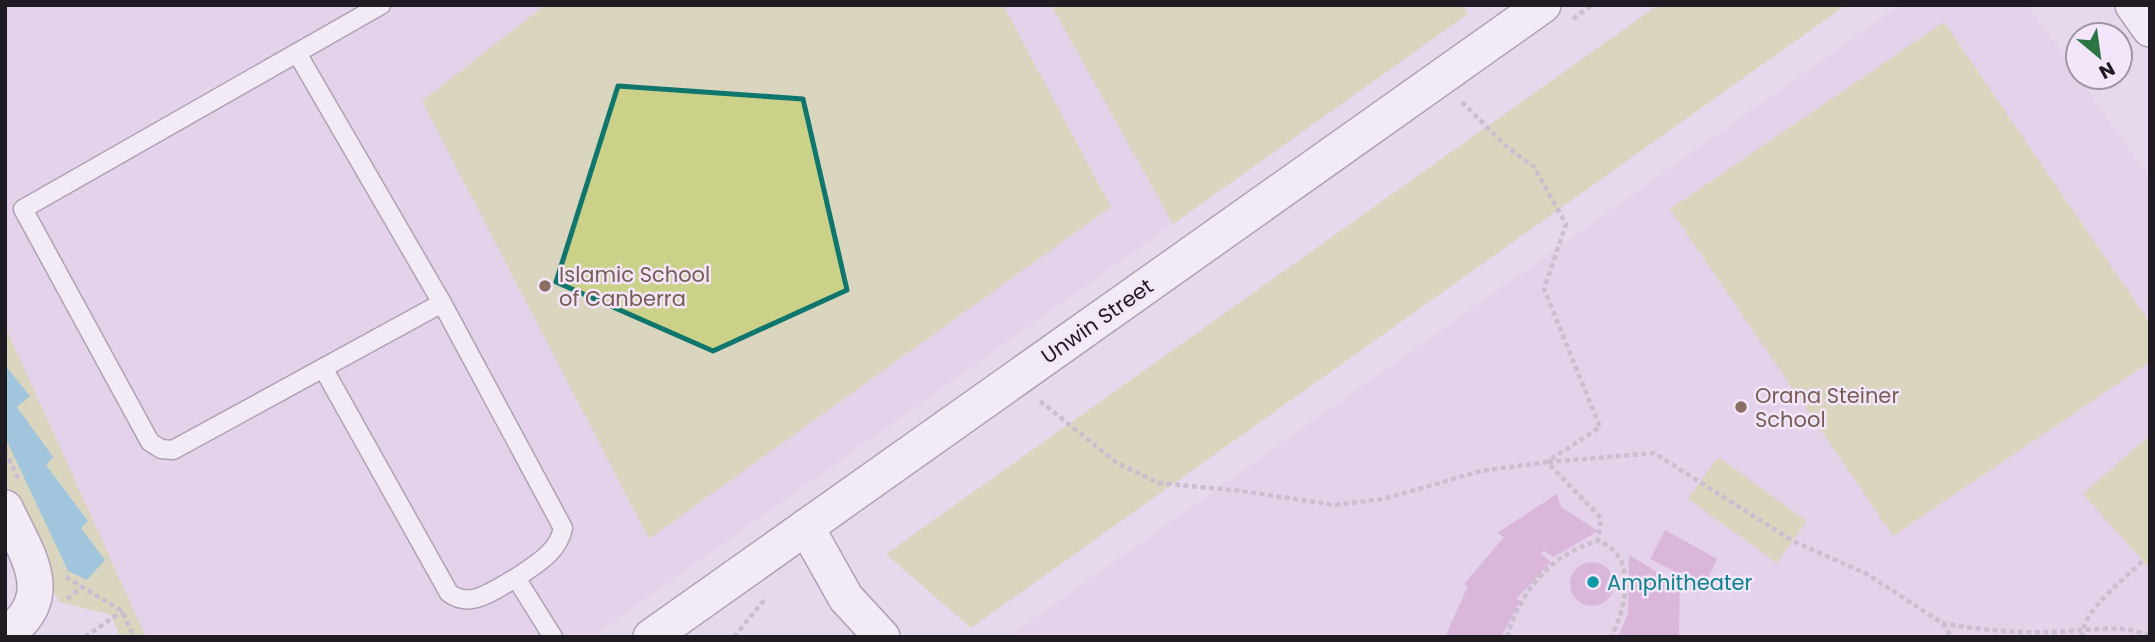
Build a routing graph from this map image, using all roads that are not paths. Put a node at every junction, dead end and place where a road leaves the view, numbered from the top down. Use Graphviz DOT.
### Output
graph roads {
  1 [pos="381,5"];
  2 [pos="1543,5"];
  3 [pos="2133,5"];
  4 [pos="2150,29"];
  5 [pos="297,53"];
  6 [pos="442,303"];
  7 [pos="323,368"];
  8 [pos="5,508"];
  9 [pos="806,527"];
  10 [pos="516,578"];
  11 [pos="5,635"];
  12 [pos="654,636"];
  13 [pos="553,637"];
  14 [pos="882,637"];
  1 -- 5 [label="lane"];
  2 -- 9 [label="street, Unwin Street"];
  3 -- 4 [label="street"];
  5 -- 6 [label="lane"];
  5 -- 7 [label="lane"];
  6 -- 7 [label="lane"];
  6 -- 10 [label="lane"];
  7 -- 10 [label="lane"];
  8 -- 11 [label="street"];
  9 -- 12 [label="street, Unwin Street"];
  9 -- 14 [label="street"];
  10 -- 13 [label="lane"];
}
